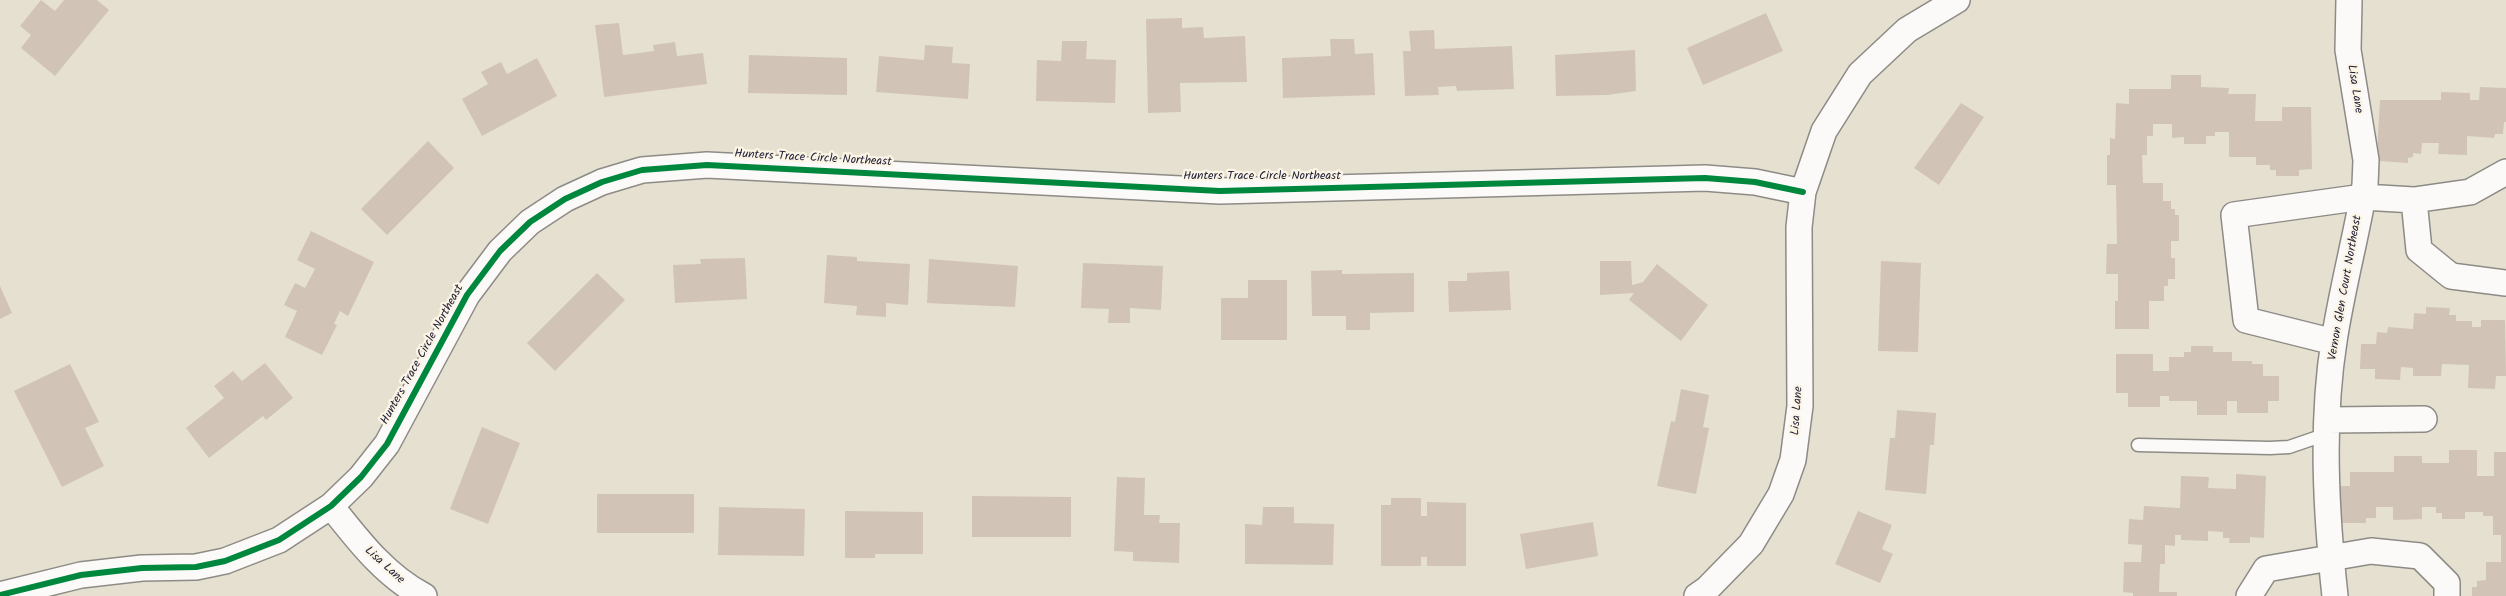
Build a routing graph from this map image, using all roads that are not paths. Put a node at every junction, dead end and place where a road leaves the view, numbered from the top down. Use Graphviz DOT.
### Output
graph roads {
  1 [pos="1956,0"];
  2 [pos="2349,8"];
  3 [pos="2366,160"];
  4 [pos="2506,172"];
  5 [pos="1804,192"];
  6 [pos="2363,197"];
  7 [pos="2414,200"];
  8 [pos="2506,282"];
  9 [pos="2334,342"];
  10 [pos="2424,419"];
  11 [pos="2327,427"];
  12 [pos="2138,445"];
  13 [pos="332,506"];
  14 [pos="2331,557"];
  15 [pos="0,595"];
  16 [pos="424,596"];
  17 [pos="1697,596"];
  18 [pos="2248,596"];
  19 [pos="2335,596"];
  20 [pos="2447,596"];
  1 -- 5 [label="street, Lisa Lane"];
  2 -- 3 [label="street, Lisa Lane"];
  3 -- 6 [label="street, Vernon Glen Court Northeast"];
  4 -- 7 [label="street"];
  5 -- 13 [label="street, Hunters Trace Circle Northeast"];
  5 -- 17 [label="street, Lisa Lane"];
  6 -- 7 [label="street"];
  6 -- 9 [label="street, Vernon Glen Court Northeast"];
  6 -- 9 [label="street"];
  7 -- 8 [label="street"];
  9 -- 11 [label="street, Vernon Glen Court Northeast"];
  10 -- 11 [label="street"];
  11 -- 12 [label="lane"];
  11 -- 14 [label="street, Vernon Glen Court Northeast"];
  13 -- 15 [label="street, Hunters Trace Circle Northeast"];
  13 -- 16 [label="street, Lisa Lane"];
  14 -- 18 [label="street"];
  14 -- 19 [label="street, Vernon Glen Court Northeast"];
  14 -- 20 [label="street"];
}
